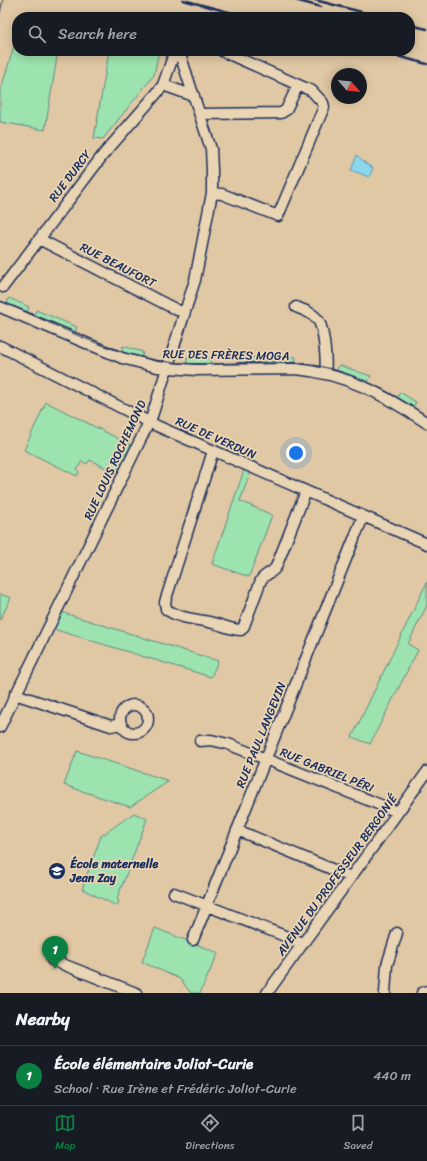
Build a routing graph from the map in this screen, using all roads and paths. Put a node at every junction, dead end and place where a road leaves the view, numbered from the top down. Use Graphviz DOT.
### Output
graph roads {
  1 [pos="173,56"];
  2 [pos="181,56"];
  3 [pos="233,56"];
  4 [pos="162,85"];
  5 [pos="298,85"];
  6 [pos="194,96"];
  7 [pos="200,114"];
  8 [pos="212,193"];
  9 [pos="39,238"];
  10 [pos="3,287"];
  11 [pos="0,307"];
  12 [pos="296,307"];
  13 [pos="185,312"];
  14 [pos="0,346"];
  15 [pos="167,369"];
  16 [pos="325,373"];
  17 [pos="149,422"];
  18 [pos="427,423"];
  19 [pos="213,451"];
  20 [pos="306,491"];
  21 [pos="363,517"];
  22 [pos="427,544"];
  23 [pos="15,694"];
  24 [pos="121,724"];
  25 [pos="0,727"];
  26 [pos="200,740"];
  27 [pos="264,759"];
  28 [pos="427,772"];
  29 [pos="398,812"];
  30 [pos="237,830"];
  31 [pos="351,876"];
  32 [pos="174,893"];
  33 [pos="206,906"];
  34 [pos="397,933"];
  35 [pos="192,940"];
  36 [pos="303,943"];
  37 [pos="52,960"];
  38 [pos="427,991"];
  39 [pos="136,993"];
  40 [pos="267,993"];
  41 [pos="385,993"];
  42 [pos="422,993"];
  1 -- 4 [label="street, RUE DURCY"];
  2 -- 6 [label="street, RUE LOUIS ROCHEMOND"];
  3 -- 5 [label="street"];
  4 -- 6 [label="street"];
  4 -- 9 [label="street, RUE DURCY"];
  5 -- 7 [label="street"];
  5 -- 8 [label="street"];
  6 -- 7 [label="street, RUE LOUIS ROCHEMOND"];
  7 -- 8 [label="street, RUE LOUIS ROCHEMOND"];
  8 -- 13 [label="street, RUE LOUIS ROCHEMOND"];
  9 -- 10 [label="street, RUE DURCY"];
  9 -- 13 [label="street, RUE BEAUFORT"];
  11 -- 15 [label="street, RUE DES FRÈRES MOGA"];
  12 -- 16 [label="street"];
  13 -- 15 [label="street, RUE LOUIS ROCHEMOND"];
  14 -- 17 [label="street, RUE DE VERDUN"];
  15 -- 16 [label="street, RUE DES FRÈRES MOGA"];
  15 -- 17 [label="street, RUE LOUIS ROCHEMOND"];
  16 -- 18 [label="street, RUE DES FRÈRES MOGA"];
  17 -- 19 [label="street, RUE DE VERDUN"];
  17 -- 23 [label="street, RUE LOUIS ROCHEMOND"];
  19 -- 20 [label="street, RUE DE VERDUN"];
  19 -- 20 [label="street"];
  20 -- 21 [label="street, RUE DE VERDUN"];
  21 -- 22 [label="street, RUE DE VERDUN"];
  21 -- 27 [label="street, RUE PAUL LANGEVIN"];
  23 -- 24 [label="street"];
  23 -- 25 [label="street, RUE LOUIS ROCHEMOND"];
  26 -- 27 [label="street, RUE GABRIEL PÉRI"];
  27 -- 29 [label="street, RUE GABRIEL PÉRI"];
  27 -- 30 [label="street, RUE PAUL LANGEVIN"];
  28 -- 29 [label="street, AVENUE DU PROFESSEUR BERGONIÉ"];
  29 -- 31 [label="street, AVENUE DU PROFESSEUR BERGONIÉ"];
  30 -- 31 [label="street"];
  30 -- 33 [label="street, RUE PAUL LANGEVIN"];
  31 -- 36 [label="street, AVENUE DU PROFESSEUR BERGONIÉ"];
  32 -- 33 [label="street"];
  33 -- 35 [label="street, RUE PAUL LANGEVIN"];
  33 -- 36 [label="street"];
  34 -- 41 [label="street"];
  36 -- 40 [label="street, AVENUE DU PROFESSEUR BERGONIÉ"];
  37 -- 39 [label="street"];
  38 -- 42 [label="street"];
}
